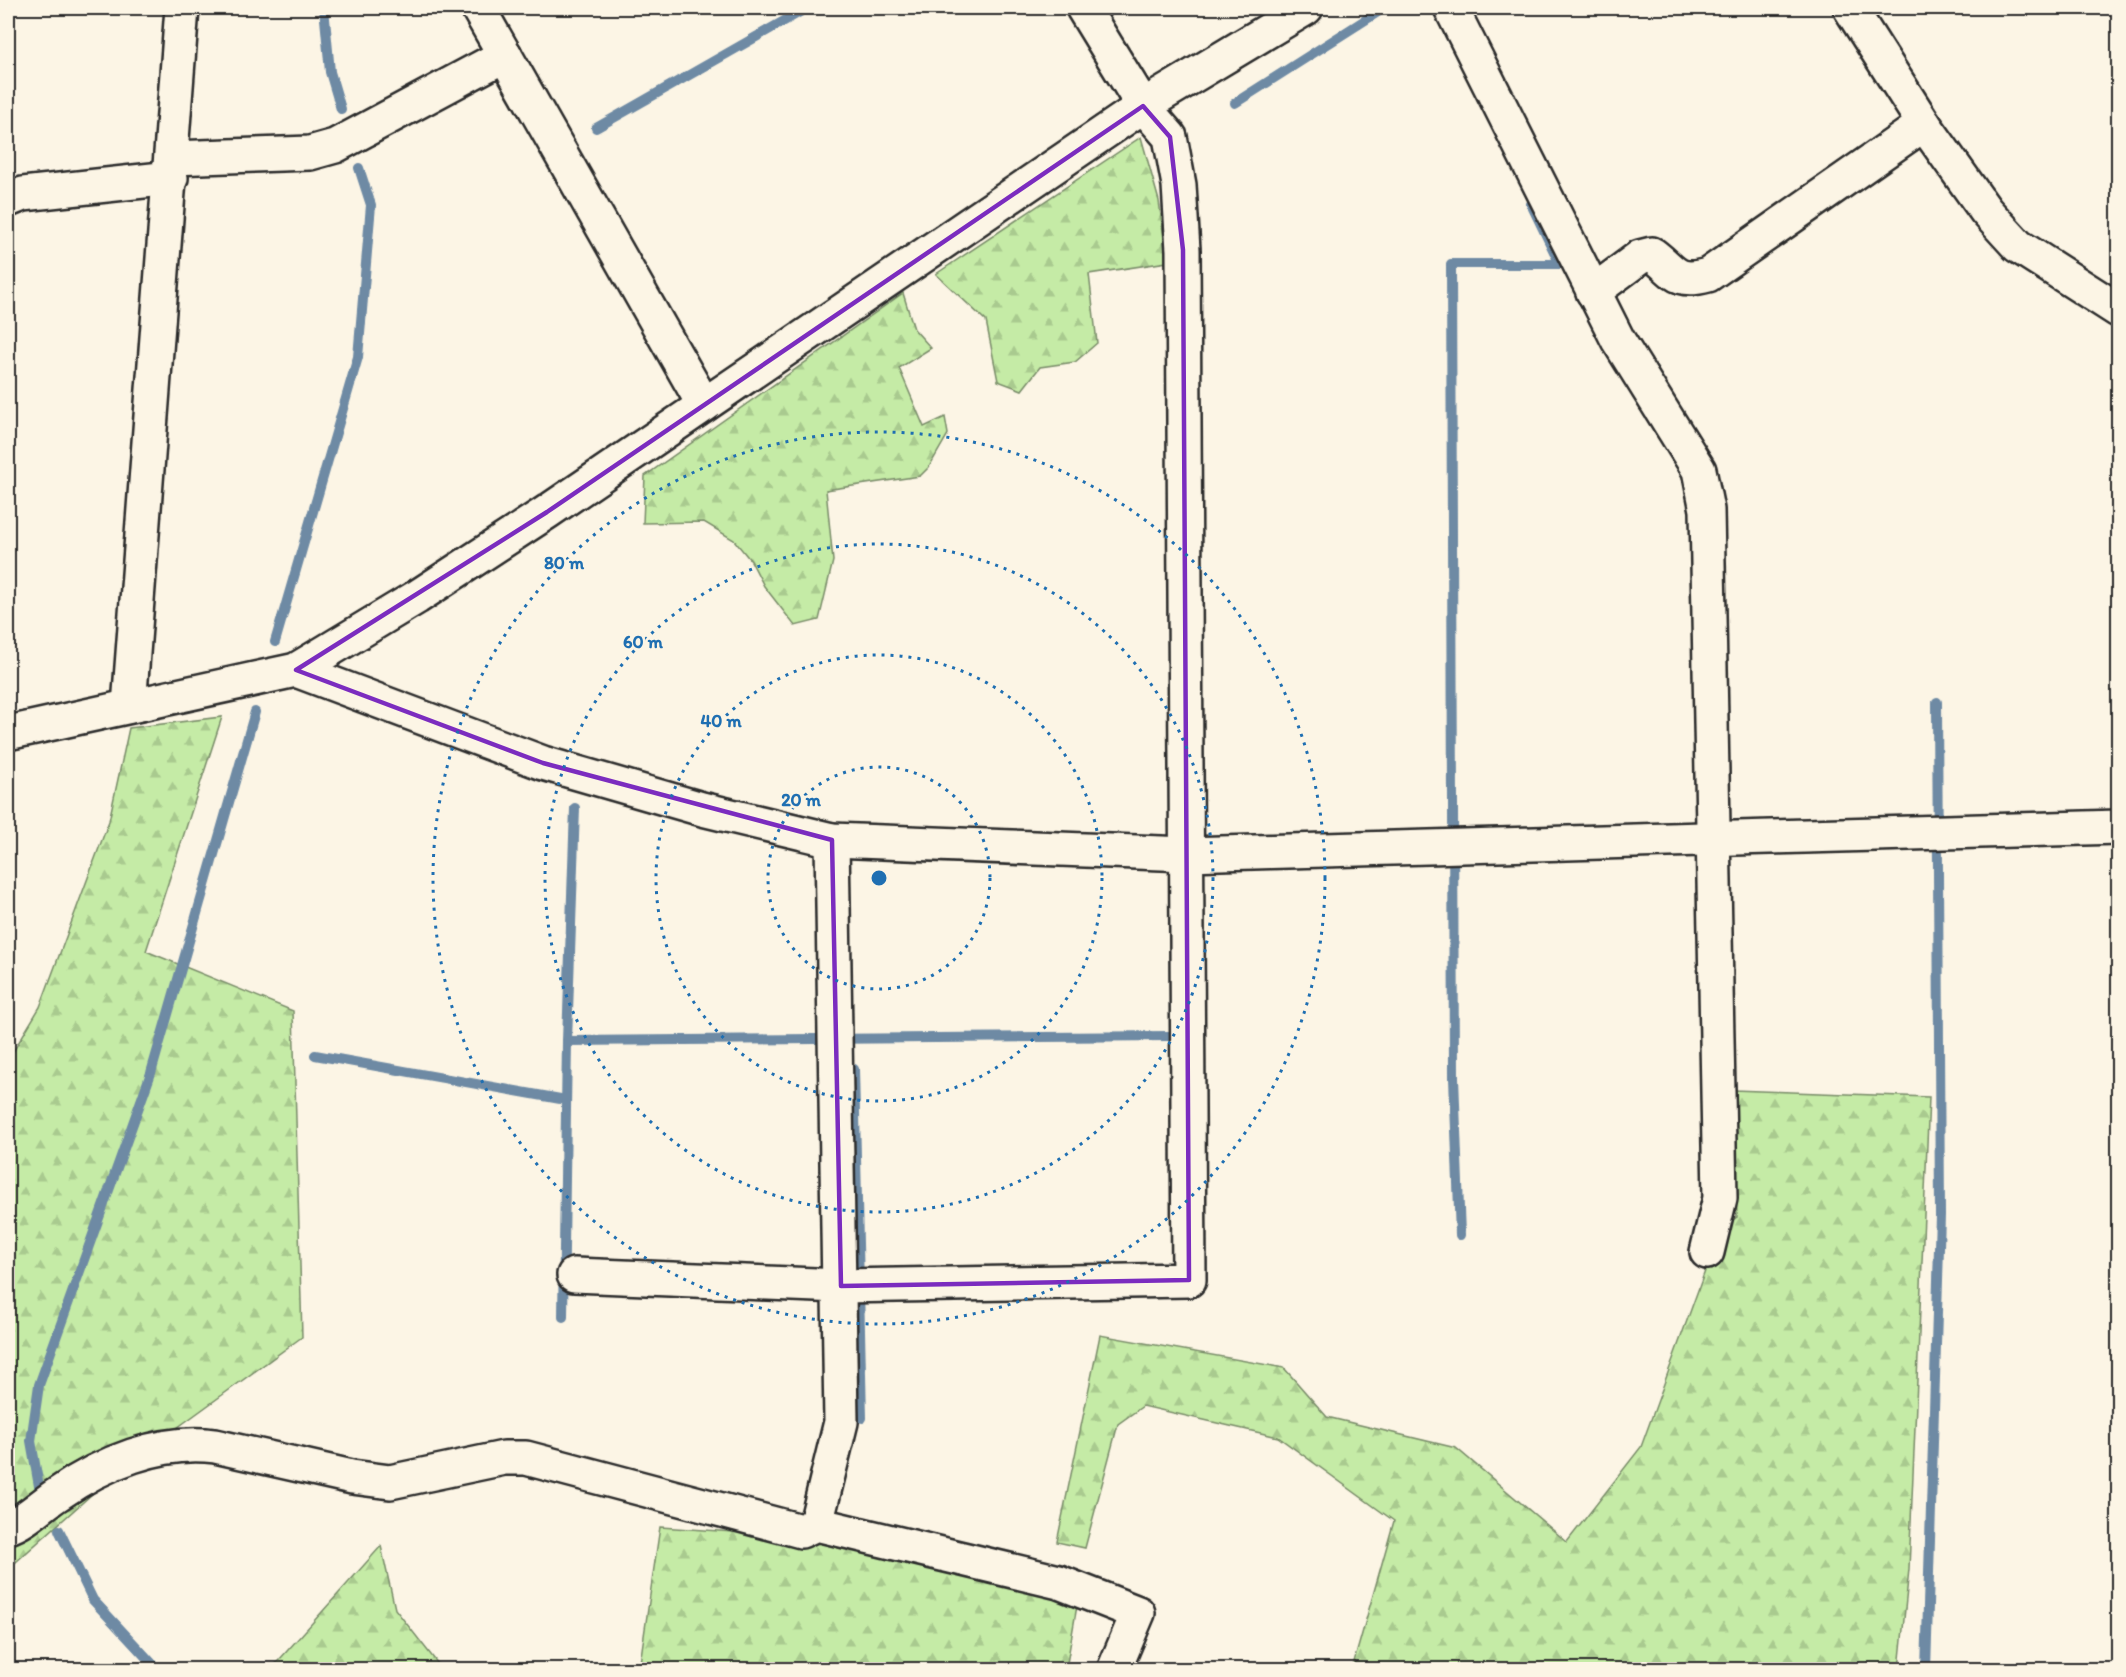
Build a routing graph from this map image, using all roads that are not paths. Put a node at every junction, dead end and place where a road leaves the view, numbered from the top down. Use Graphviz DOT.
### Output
graph roads {
  1 [pos="182,8"];
  2 [pos="478,8"];
  3 [pos="1083,8"];
  4 [pos="1306,8"];
  5 [pos="1451,8"];
  6 [pos="1850,8"];
  7 [pos="505,55"];
  8 [pos="1143,106"];
  9 [pos="1924,123"];
  10 [pos="171,168"];
  11 [pos="8,200"];
  12 [pos="1593,292"];
  13 [pos="2118,310"];
  14 [pos="704,405"];
  15 [pos="296,670"];
  16 [pos="129,705"];
  17 [pos="8,733"];
  18 [pos="2118,827"];
  19 [pos="832,840"];
  20 [pos="1713,841"];
  21 [pos="1187,854"];
  22 [pos="1707,1252"];
  23 [pos="574,1275"];
  24 [pos="841,1286"];
  25 [pos="816,1524"];
  26 [pos="8,1527"];
  27 [pos="1114,1670"];
  1 -- 10 [label="street"];
  2 -- 7 [label="street"];
  3 -- 8 [label="street"];
  4 -- 8 [label="street"];
  5 -- 12 [label="street"];
  6 -- 9 [label="street"];
  7 -- 10 [label="street"];
  7 -- 14 [label="street"];
  8 -- 14 [label="street"];
  8 -- 21 [label="street"];
  9 -- 12 [label="street"];
  9 -- 13 [label="street"];
  10 -- 11 [label="street"];
  10 -- 16 [label="street"];
  12 -- 20 [label="street"];
  14 -- 15 [label="street"];
  15 -- 16 [label="street"];
  15 -- 19 [label="street"];
  16 -- 17 [label="street"];
  18 -- 20 [label="street"];
  19 -- 21 [label="street"];
  19 -- 24 [label="street"];
  20 -- 21 [label="street"];
  20 -- 22 [label="street"];
  21 -- 24 [label="street"];
  23 -- 24 [label="street"];
  24 -- 25 [label="street"];
  25 -- 26 [label="street"];
  25 -- 27 [label="street"];
}
